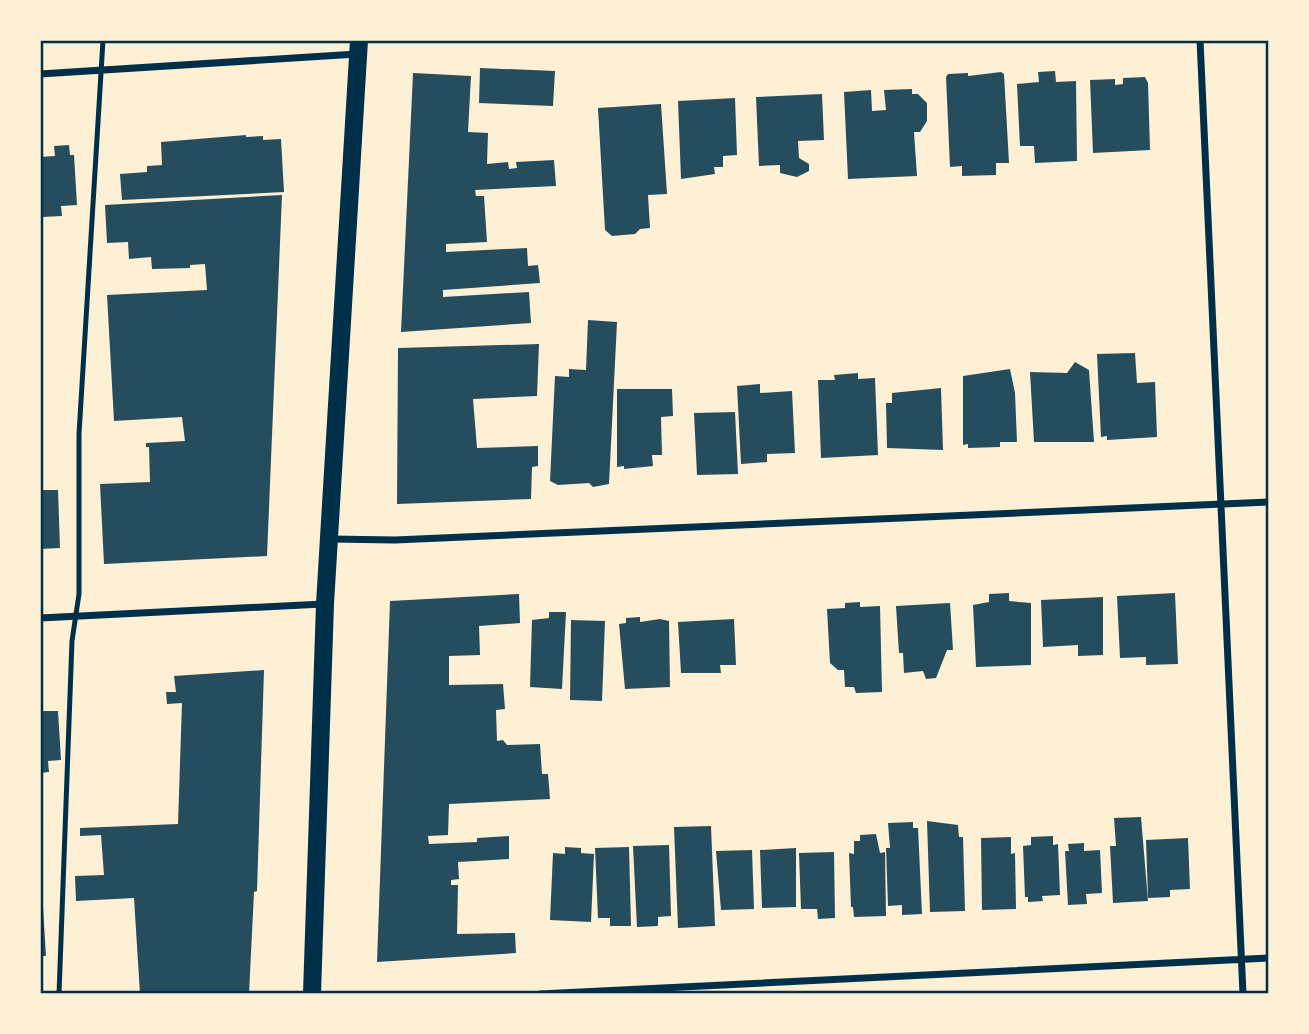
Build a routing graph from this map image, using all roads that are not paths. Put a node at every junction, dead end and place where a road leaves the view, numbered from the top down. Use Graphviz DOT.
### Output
graph roads {
  1 [pos="103,40"];
  2 [pos="1200,40"];
  3 [pos="358,47"];
  4 [pos="102,71"];
  5 [pos="40,74"];
  6 [pos="1269,502"];
  7 [pos="1218,504"];
  8 [pos="329,539"];
  9 [pos="325,604"];
  10 [pos="76,616"];
  11 [pos="40,618"];
  12 [pos="1269,958"];
  13 [pos="1240,959"];
  14 [pos="59,994"];
  15 [pos="312,994"];
  16 [pos="540,994"];
  17 [pos="1243,994"];
  1 -- 4 [label="lane"];
  2 -- 7 [label="street"];
  3 -- 4 [label="street"];
  3 -- 8 [label="main road"];
  4 -- 5 [label="street"];
  4 -- 10 [label="lane"];
  6 -- 7 [label="street"];
  7 -- 8 [label="street"];
  7 -- 13 [label="street"];
  8 -- 9 [label="main road"];
  9 -- 10 [label="street"];
  9 -- 15 [label="main road"];
  10 -- 11 [label="street"];
  10 -- 14 [label="lane"];
  12 -- 13 [label="street"];
  13 -- 16 [label="street"];
  13 -- 17 [label="street"];
}
